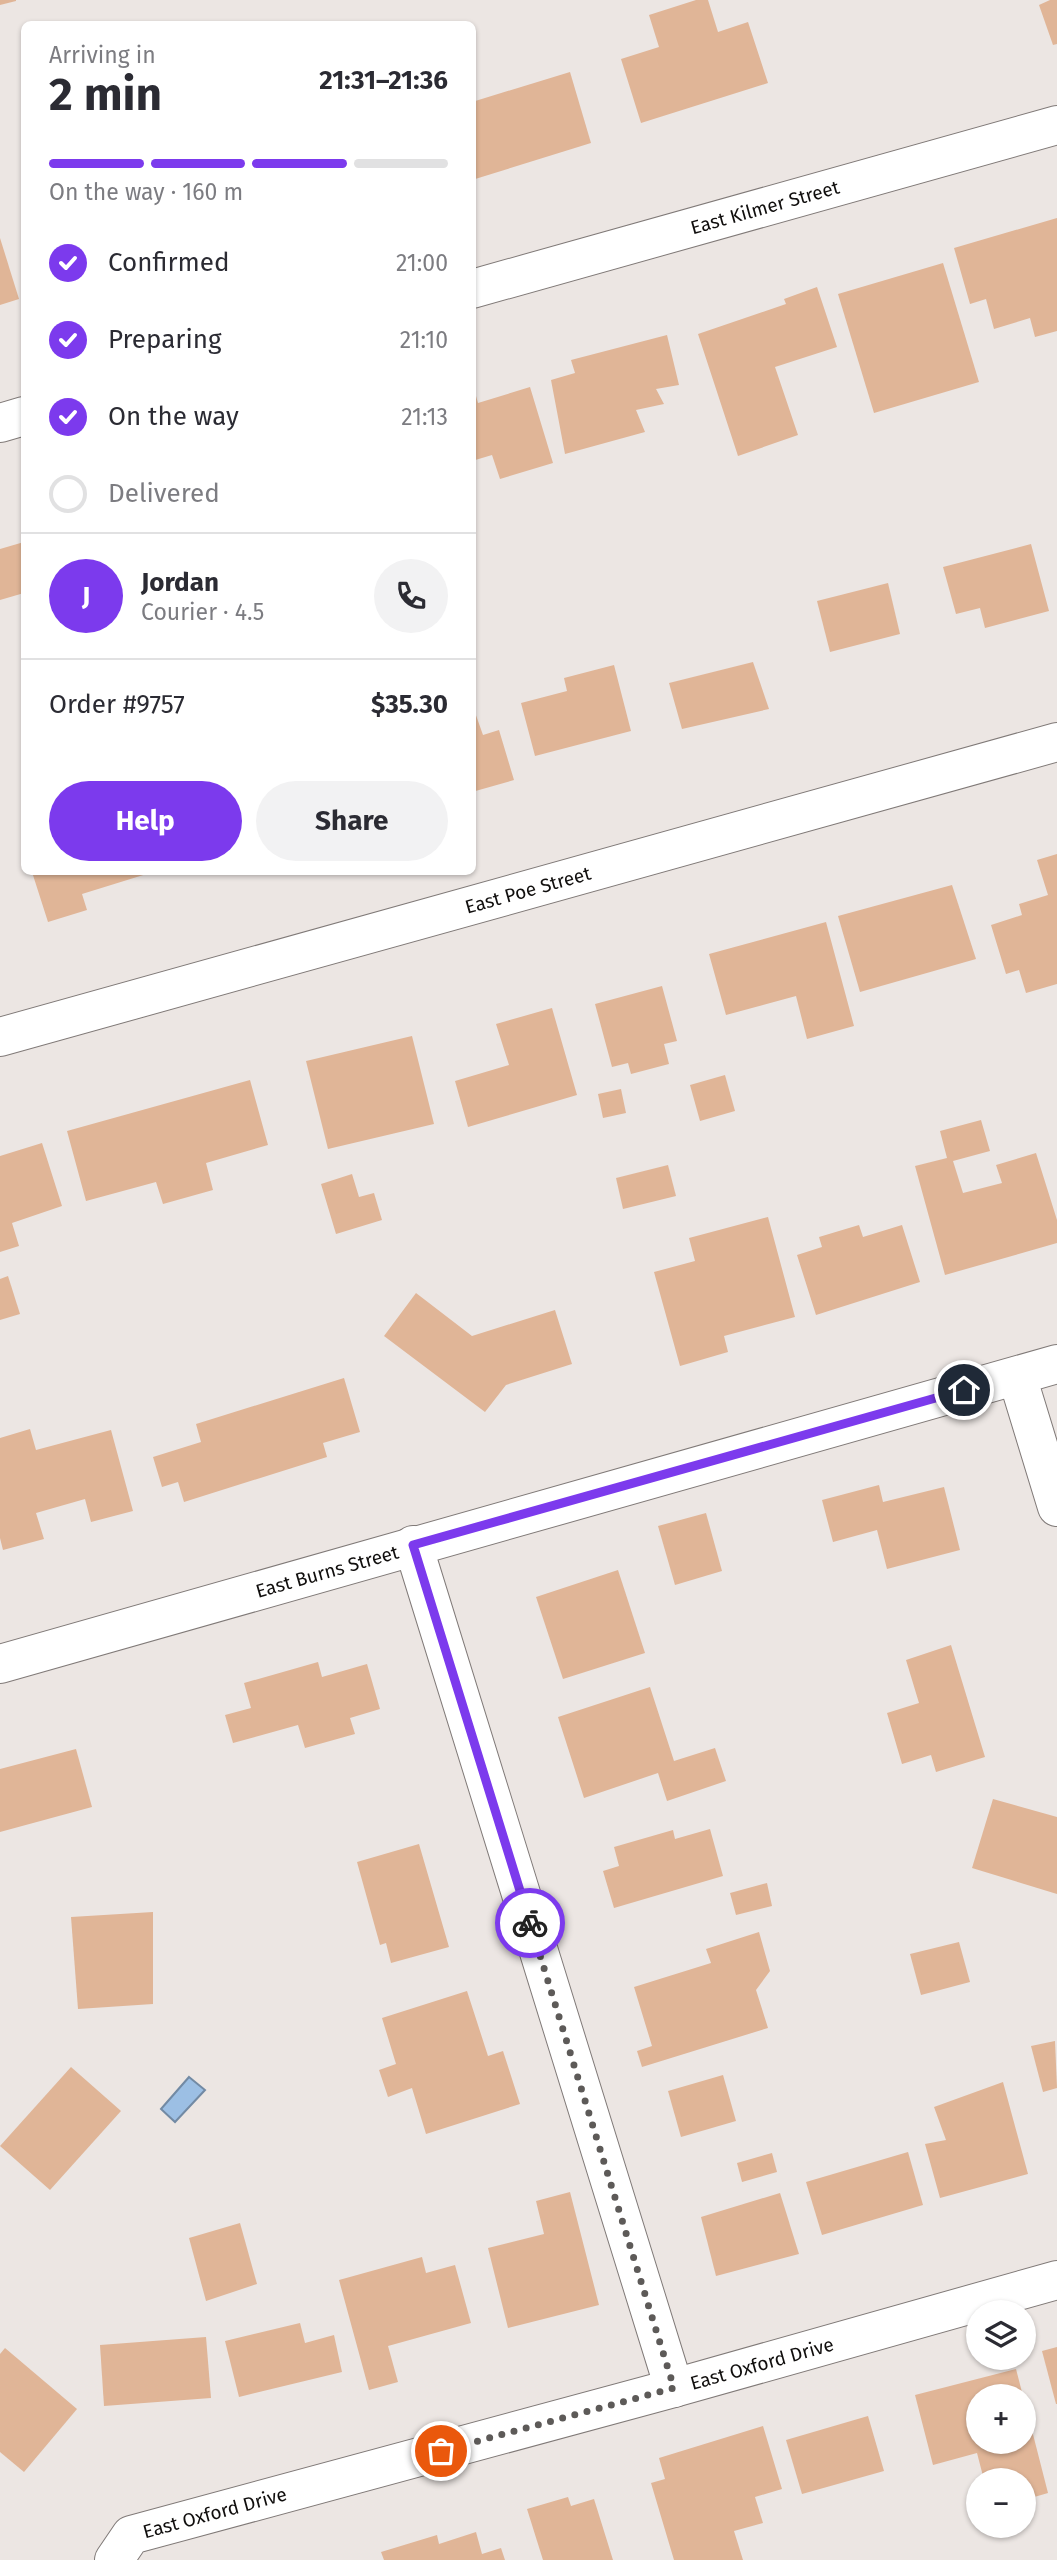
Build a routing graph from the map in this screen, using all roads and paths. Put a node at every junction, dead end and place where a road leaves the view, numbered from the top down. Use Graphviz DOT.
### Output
graph roads {
  1 [pos="1057,125"];
  2 [pos="476,288"];
  3 [pos="21,417"];
  4 [pos="0,423"];
  5 [pos="1057,742"];
  6 [pos="0,1037"];
  7 [pos="1057,1364"];
  8 [pos="1017,1376"];
  9 [pos="1057,1507"];
  10 [pos="413,1545"];
  11 [pos="0,1664"];
  12 [pos="1057,2280"];
  13 [pos="674,2388"];
  14 [pos="114,2560"];
  1 -- 2 [label="street, East Kilmer Street"];
  3 -- 4 [label="street"];
  5 -- 6 [label="street, East Poe Street"];
  7 -- 8 [label="street, East Burns Street"];
  8 -- 9 [label="street"];
  8 -- 10 [label="street, East Burns Street"];
  10 -- 11 [label="street, East Burns Street"];
  10 -- 13 [label="street"];
  12 -- 13 [label="street, East Oxford Drive"];
  13 -- 14 [label="street, East Oxford Drive"];
}
